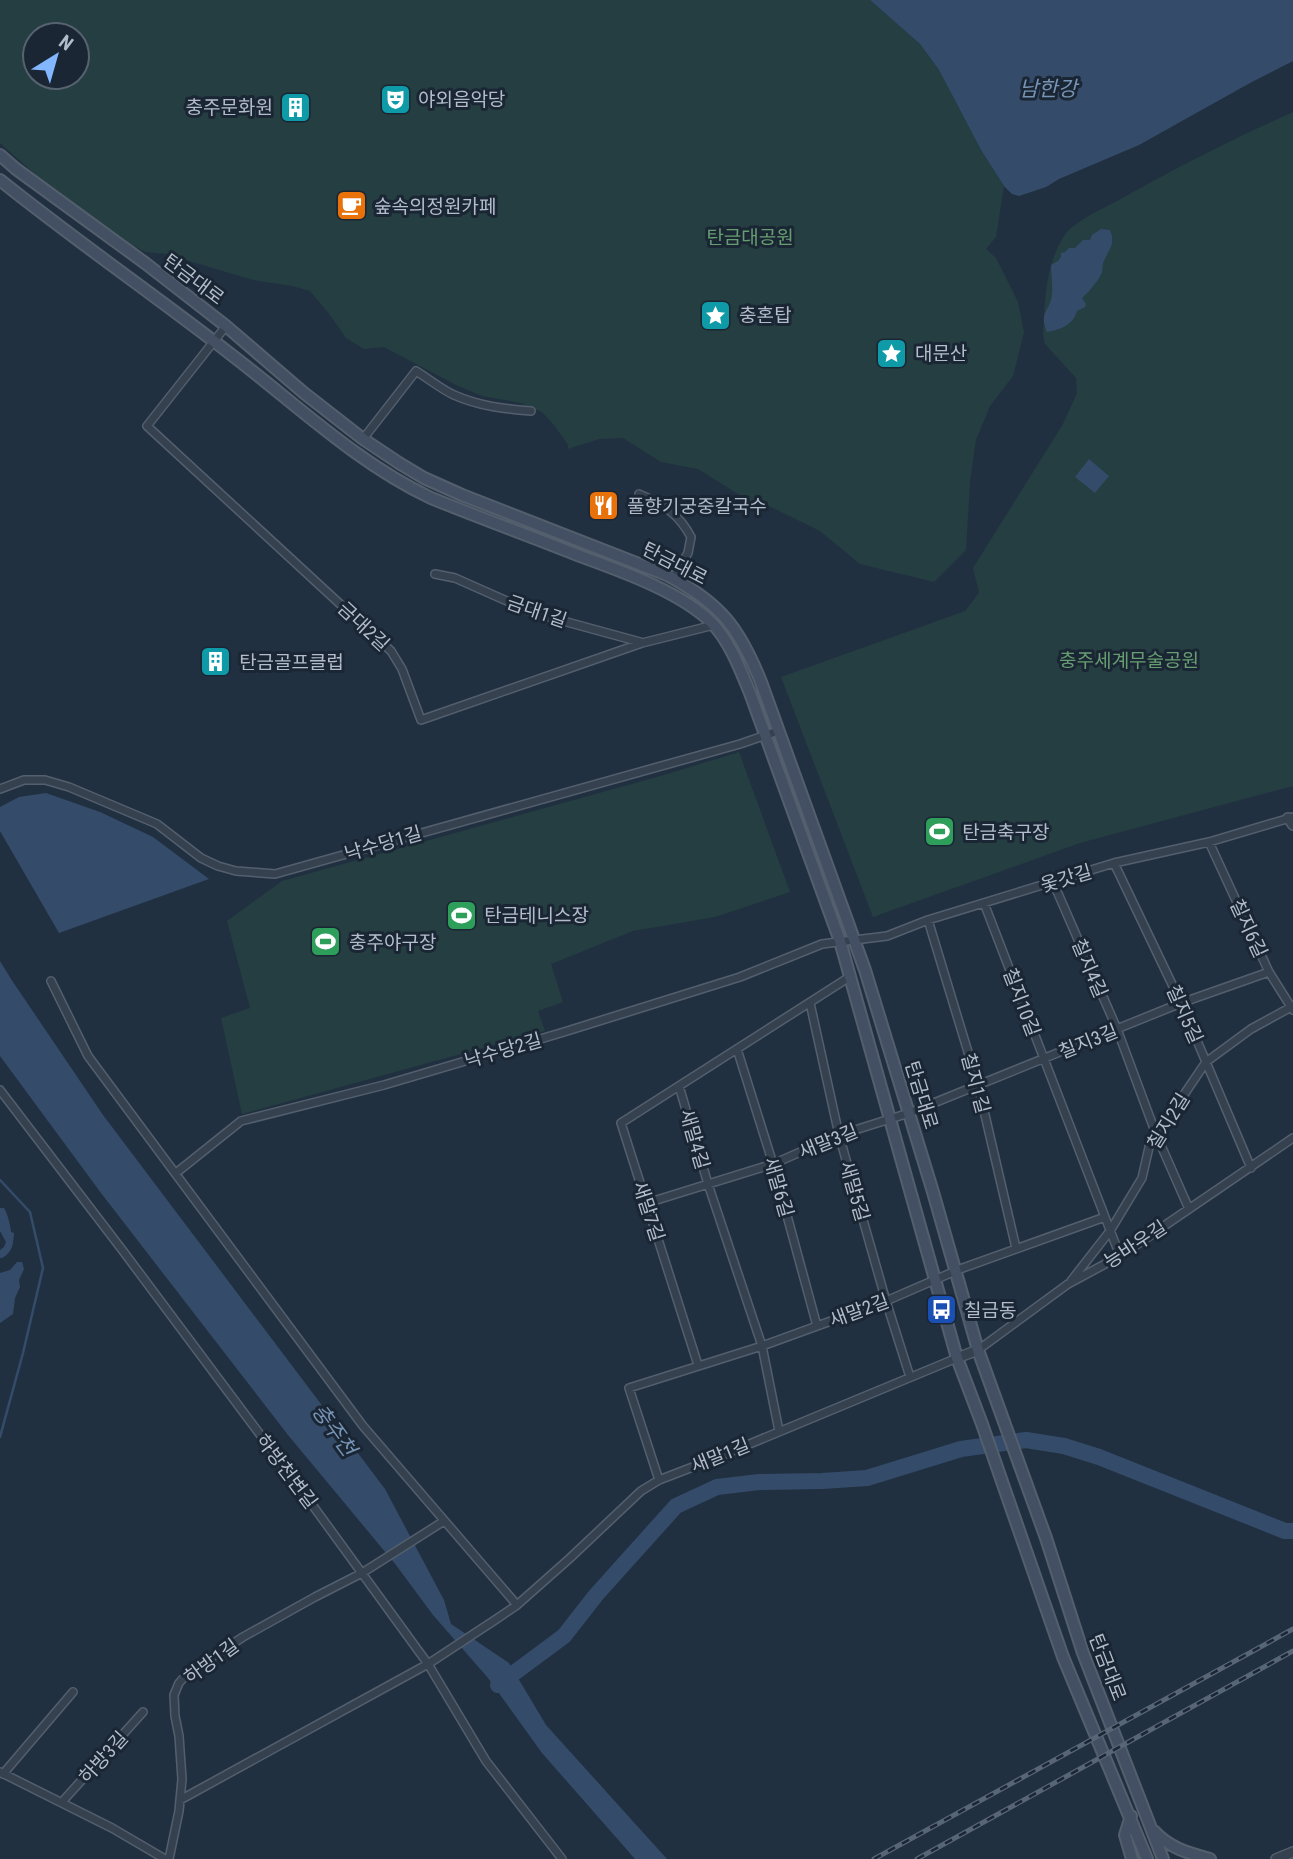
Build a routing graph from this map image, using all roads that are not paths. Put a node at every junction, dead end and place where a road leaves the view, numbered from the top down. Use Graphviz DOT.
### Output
graph roads {
  1 [pos="0,155"];
  2 [pos="0,180"];
  3 [pos="226,326"];
  4 [pos="214,342"];
  5 [pos="531,411"];
  6 [pos="363,439"];
  7 [pos="639,494"];
  8 [pos="435,574"];
  9 [pos="673,578"];
  10 [pos="713,625"];
  11 [pos="642,643"];
  12 [pos="778,732"];
  13 [pos="765,736"];
  14 [pos="0,789"];
  15 [pos="1292,820"];
  16 [pos="1209,842"];
  17 [pos="1114,863"];
  18 [pos="1054,882"];
  19 [pos="984,903"];
  20 [pos="928,920"];
  21 [pos="840,941"];
  22 [pos="856,941"];
  23 [pos="1269,972"];
  24 [pos="851,976"];
  25 [pos="51,981"];
  26 [pos="810,1003"];
  27 [pos="1181,1003"];
  28 [pos="1292,1008"];
  29 [pos="1117,1029"];
  30 [pos="737,1049"];
  31 [pos="1044,1059"];
  32 [pos="1206,1062"];
  33 [pos="978,1085"];
  34 [pos="679,1086"];
  35 [pos="0,1090"];
  36 [pos="909,1113"];
  37 [pos="891,1119"];
  38 [pos="1156,1134"];
  39 [pos="839,1135"];
  40 [pos="1293,1138"];
  41 [pos="773,1164"];
  42 [pos="1251,1168"];
  43 [pos="176,1173"];
  44 [pos="708,1184"];
  45 [pos="647,1202"];
  46 [pos="1189,1209"];
  47 [pos="1105,1217"];
  48 [pos="1110,1231"];
  49 [pos="1016,1248"];
  50 [pos="1119,1255"];
  51 [pos="955,1271"];
  52 [pos="935,1279"];
  53 [pos="1068,1284"];
  54 [pos="886,1301"];
  55 [pos="817,1326"];
  56 [pos="762,1346"];
  57 [pos="978,1350"];
  58 [pos="957,1358"];
  59 [pos="698,1365"];
  60 [pos="910,1377"];
  61 [pos="779,1431"];
  62 [pos="659,1480"];
  63 [pos="444,1521"];
  64 [pos="362,1573"];
  65 [pos="517,1605"];
  66 [pos="428,1664"];
  67 [pos="73,1692"];
  68 [pos="143,1712"];
  69 [pos="2,1773"];
  70 [pos="180,1800"];
  71 [pos="62,1802"];
  72 [pos="1131,1816"];
  73 [pos="1150,1826"];
  74 [pos="1293,1852"];
  75 [pos="167,1859"];
  76 [pos="562,1859"];
  77 [pos="1132,1859"];
  78 [pos="1147,1859"];
  79 [pos="1163,1859"];
  80 [pos="1210,1859"];
  81 [pos="1276,1859"];
  1 -- 3 [label="main road, 탄금대로"];
  2 -- 4 [label="main road, 탄금대로"];
  3 -- 4 [label="street"];
  3 -- 6 [label="main road, 탄금대로"];
  4 -- 10 [label="main road, 탄금대로"];
  4 -- 11 [label="street, 금대2길"];
  5 -- 6 [label="street"];
  6 -- 9 [label="main road, 탄금대로"];
  7 -- 9 [label="street"];
  8 -- 11 [label="street, 금대1길"];
  9 -- 12 [label="main road, 탄금대로"];
  10 -- 11 [label="street, 금대2길"];
  10 -- 13 [label="main road, 탄금대로"];
  12 -- 13 [label="street, 낙수당1길"];
  12 -- 22 [label="main road, 탄금대로"];
  13 -- 14 [label="street, 낙수당1길"];
  13 -- 21 [label="main road, 탄금대로"];
  15 -- 16 [label="street, 옻갓길"];
  16 -- 17 [label="street, 옻갓길"];
  16 -- 23 [label="street, 칠지6길"];
  17 -- 18 [label="street, 옻갓길"];
  17 -- 27 [label="street, 칠지5길"];
  18 -- 19 [label="street, 옻갓길"];
  18 -- 29 [label="street, 칠지4길"];
  19 -- 20 [label="street, 옻갓길"];
  19 -- 31 [label="street, 칠지10길"];
  20 -- 22 [label="street, 옻갓길"];
  20 -- 33 [label="street, 칠지1길"];
  21 -- 22 [label="street, 옻갓길"];
  21 -- 24 [label="main road, 탄금대로"];
  21 -- 43 [label="street, 낙수당2길"];
  22 -- 36 [label="main road, 탄금대로"];
  23 -- 27 [label="street, 칠지3길"];
  23 -- 28 [label="street, 칠지6길"];
  24 -- 26 [label="street, 새말4길"];
  24 -- 37 [label="main road, 탄금대로"];
  25 -- 43 [label="street"];
  26 -- 30 [label="street, 새말4길"];
  26 -- 39 [label="street, 새말5길"];
  27 -- 29 [label="street, 칠지3길"];
  27 -- 32 [label="street, 칠지5길"];
  28 -- 32 [label="street, 칠지2길"];
  29 -- 31 [label="street, 칠지3길"];
  29 -- 38 [label="street, 칠지4길"];
  30 -- 34 [label="street, 새말4길"];
  30 -- 41 [label="street, 새말6길"];
  31 -- 33 [label="street, 칠지3길"];
  31 -- 47 [label="street, 칠지10길"];
  32 -- 38 [label="street, 칠지2길"];
  32 -- 42 [label="street, 칠지5길"];
  33 -- 36 [label="street, 칠지3길"];
  33 -- 49 [label="street, 칠지1길"];
  34 -- 44 [label="street, 새말4길"];
  34 -- 45 [label="street, 새말7길"];
  35 -- 64 [label="street, 하방천변길"];
  36 -- 37 [label="street, 새말3길"];
  36 -- 51 [label="main road, 탄금대로"];
  37 -- 39 [label="street, 새말3길"];
  37 -- 52 [label="main road, 탄금대로"];
  38 -- 46 [label="street, 칠지4길"];
  38 -- 48 [label="street, 칠지2길"];
  39 -- 41 [label="street, 새말3길"];
  39 -- 54 [label="street, 새말5길"];
  40 -- 42 [label="street, 능바우길"];
  41 -- 44 [label="street, 새말3길"];
  41 -- 55 [label="street, 새말6길"];
  42 -- 46 [label="street, 능바우길"];
  43 -- 63 [label="street"];
  44 -- 45 [label="street, 새말3길"];
  44 -- 56 [label="street, 새말4길"];
  45 -- 59 [label="street, 새말7길"];
  46 -- 50 [label="street, 능바우길"];
  47 -- 48 [label="street"];
  47 -- 49 [label="street"];
  48 -- 50 [label="street"];
  48 -- 53 [label="street, 칠지2길"];
  49 -- 51 [label="street"];
  50 -- 53 [label="street, 능바우길"];
  51 -- 52 [label="street, 새말2길"];
  51 -- 57 [label="main road, 탄금대로"];
  52 -- 54 [label="street, 새말2길"];
  52 -- 58 [label="main road, 탄금대로"];
  53 -- 57 [label="street, 능바우길"];
  54 -- 55 [label="street, 새말2길"];
  54 -- 60 [label="street, 새말5길"];
  55 -- 56 [label="street, 새말2길"];
  56 -- 59 [label="street, 새말2길"];
  56 -- 61 [label="street, 새말4길"];
  57 -- 58 [label="street"];
  57 -- 73 [label="main road, 탄금대로"];
  58 -- 60 [label="street, 새말1길"];
  58 -- 72 [label="main road, 탄금대로"];
  59 -- 62 [label="street, 새말2길"];
  60 -- 61 [label="street, 새말1길"];
  61 -- 62 [label="street, 새말1길"];
  62 -- 65 [label="street, 새말1길"];
  63 -- 64 [label="street"];
  63 -- 65 [label="street"];
  64 -- 66 [label="street, 하방천변길"];
  64 -- 70 [label="street, 하방1길"];
  65 -- 66 [label="street, 새말1길"];
  66 -- 70 [label="street, 새말1길"];
  66 -- 76 [label="street, 하방천변길"];
  67 -- 69 [label="street, 하방3길"];
  68 -- 71 [label="street, 하방3길"];
  69 -- 71 [label="street, 하방3길"];
  70 -- 75 [label="street, 하방1길"];
  71 -- 75 [label="street, 하방3길"];
  72 -- 77 [label="main road"];
  72 -- 78 [label="main road, 탄금대로"];
  73 -- 79 [label="main road, 탄금대로"];
  73 -- 80 [label="main road"];
  74 -- 81 [label="street"];
}
